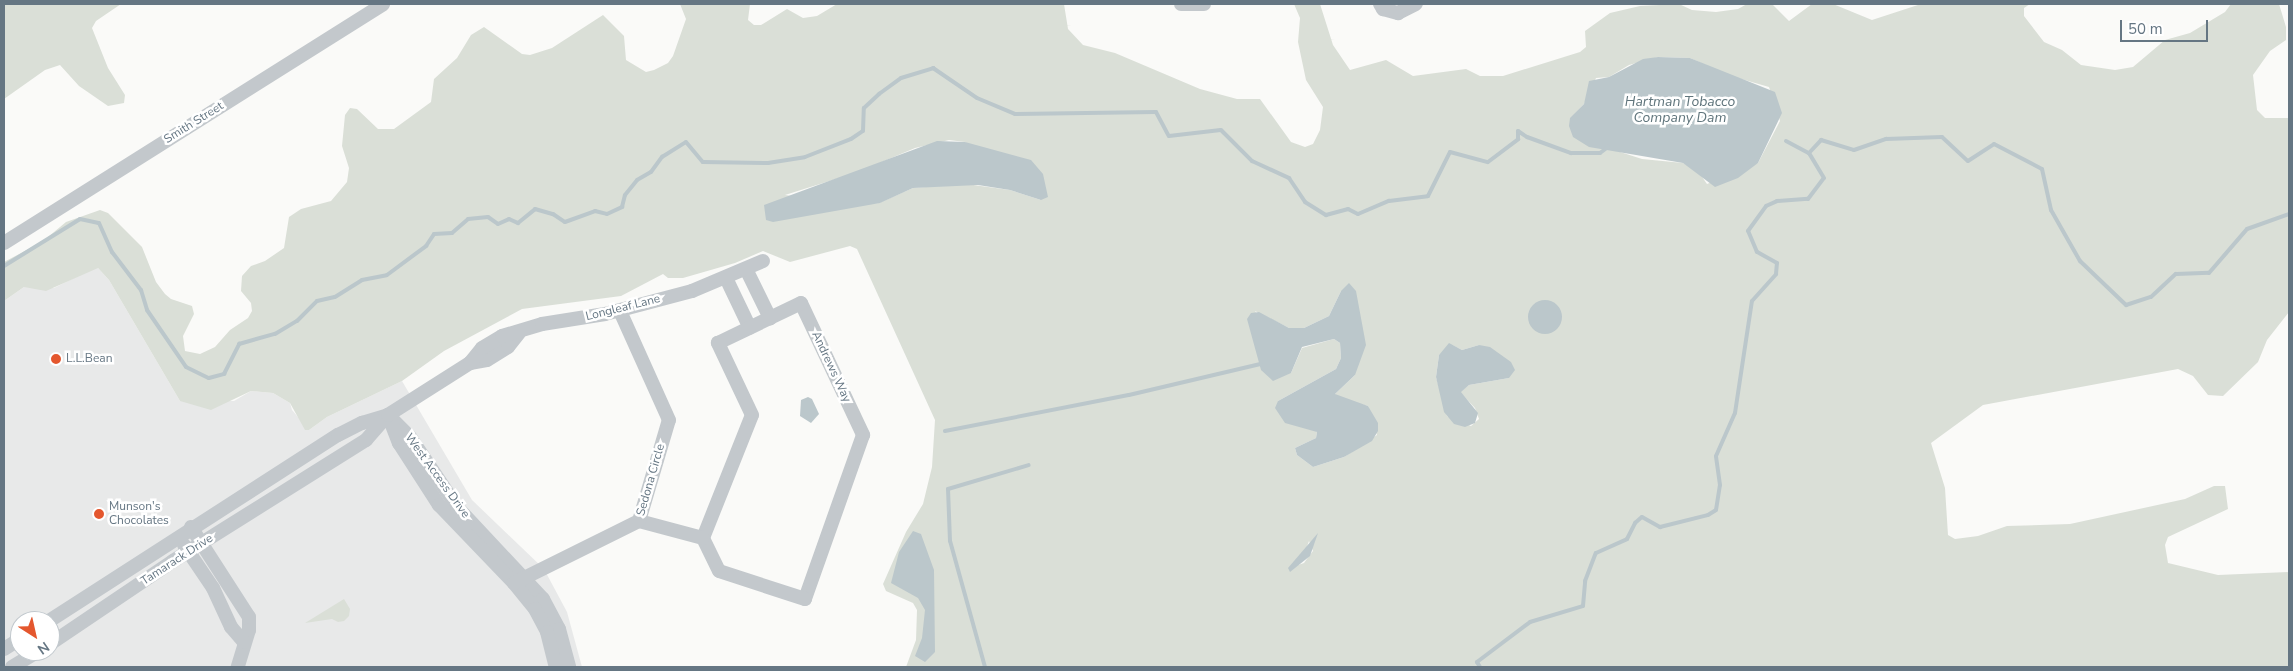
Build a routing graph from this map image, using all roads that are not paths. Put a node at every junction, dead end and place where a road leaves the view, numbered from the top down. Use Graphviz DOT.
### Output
graph roads {
  1 [pos="383,4"];
  2 [pos="1181,4"];
  3 [pos="1204,4"];
  4 [pos="1380,4"];
  5 [pos="1416,4"];
  6 [pos="4,243"];
  7 [pos="763,261"];
  8 [pos="746,269"];
  9 [pos="726,278"];
  10 [pos="620,311"];
  11 [pos="770,318"];
  12 [pos="750,328"];
  13 [pos="388,415"];
  14 [pos="295,461"];
  15 [pos="305,478"];
  16 [pos="639,521"];
  17 [pos="191,527"];
  18 [pos="177,536"];
  19 [pos="703,538"];
  20 [pos="203,543"];
  21 [pos="188,552"];
  22 [pos="520,580"];
  23 [pos="60,614"];
  24 [pos="60,637"];
  25 [pos="244,642"];
  26 [pos="238,667"];
  27 [pos="556,667"];
  28 [pos="569,667"];
  1 -- 6 [label="street, Smith Street"];
  2 -- 3 [label="street"];
  4 -- 5 [label="street"];
  7 -- 8 [label="street, Longleaf Lane"];
  8 -- 9 [label="street, Longleaf Lane"];
  8 -- 11 [label="street"];
  9 -- 10 [label="street, Longleaf Lane"];
  9 -- 12 [label="street"];
  10 -- 13 [label="street, Longleaf Lane"];
  10 -- 16 [label="street, Sedona Circle"];
  11 -- 12 [label="street, Andrews Way"];
  11 -- 19 [label="street, Andrews Way"];
  12 -- 19 [label="street, Andrews Way"];
  13 -- 14 [label="street, Tamarack Drive"];
  13 -- 15 [label="street, Tamarack Drive"];
  13 -- 22 [label="street, West Access Drive"];
  14 -- 15 [label="street"];
  14 -- 17 [label="street, Tamarack Drive"];
  15 -- 20 [label="street, Tamarack Drive"];
  16 -- 19 [label="street"];
  16 -- 22 [label="street, Sedona Circle"];
  17 -- 18 [label="street, Tamarack Drive"];
  17 -- 20 [label="street"];
  18 -- 21 [label="street"];
  18 -- 23 [label="street, Tamarack Drive"];
  20 -- 21 [label="street, Tamarack Drive"];
  20 -- 25 [label="street"];
  21 -- 24 [label="street, Tamarack Drive"];
  21 -- 25 [label="street"];
  22 -- 27 [label="street, West Access Drive"];
  22 -- 28 [label="street, West Access Drive"];
  25 -- 26 [label="street"];
}
